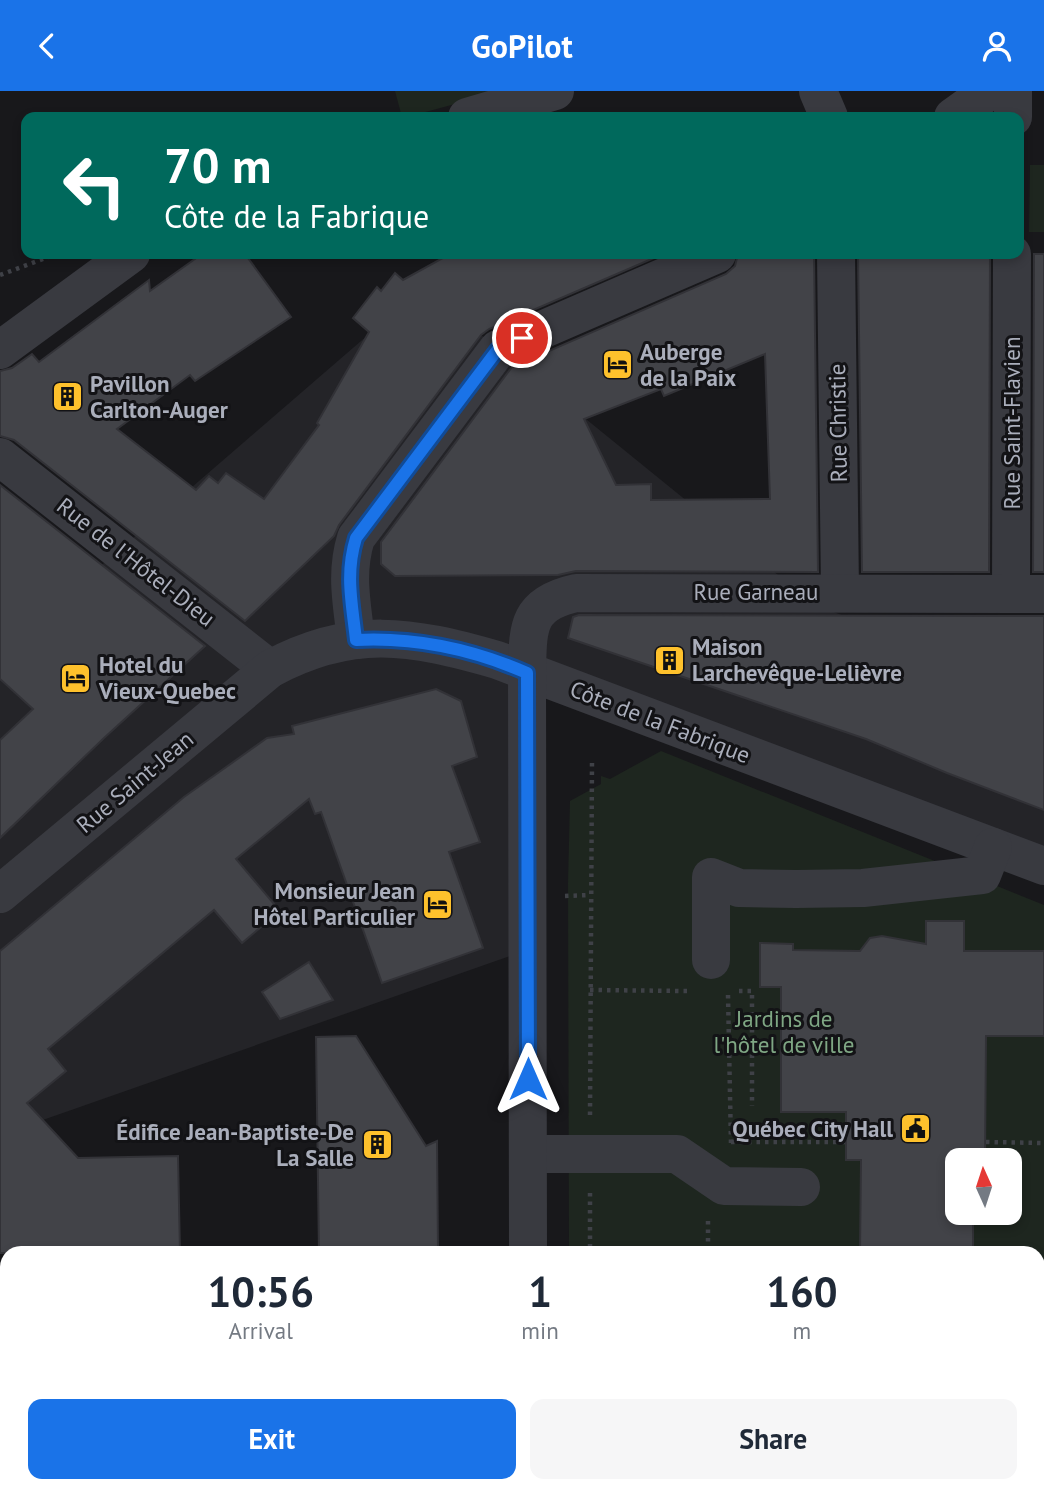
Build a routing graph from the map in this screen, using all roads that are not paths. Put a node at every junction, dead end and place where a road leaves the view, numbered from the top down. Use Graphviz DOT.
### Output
graph roads {
  1 [pos="555,91"];
  2 [pos="818,91"];
  3 [pos="989,91"];
  4 [pos="1013,91"];
  5 [pos="484,112"];
  6 [pos="827,112"];
  7 [pos="960,112"];
  8 [pos="1013,112"];
  9 [pos="124,259"];
  10 [pos="705,259"];
  11 [pos="836,259"];
  12 [pos="1012,259"];
  13 [pos="0,350"];
  14 [pos="0,457"];
  15 [pos="840,592"];
  16 [pos="1028,593"];
  17 [pos="356,640"];
  18 [pos="270,669"];
  19 [pos="527,673"];
  20 [pos="993,847"];
  21 [pos="1044,866"];
  22 [pos="0,894"];
  23 [pos="717,977"];
  24 [pos="528,1154"];
  25 [pos="801,1187"];
  26 [pos="528,1246"];
  1 -- 5 [label="street"];
  2 -- 6 [label="street"];
  3 -- 7 [label="street"];
  4 -- 8 [label="street"];
  9 -- 13 [label="street"];
  10 -- 17 [label="street"];
  11 -- 15 [label="street, Rue Christie"];
  12 -- 16 [label="street, Rue Saint-Flavien"];
  14 -- 18 [label="street, Rue de l'Hôtel-Dieu"];
  15 -- 16 [label="street, Rue Garneau"];
  15 -- 19 [label="street, Rue Garneau"];
  17 -- 18 [label="street, Côte de la Fabrique"];
  17 -- 19 [label="street, Côte de la Fabrique"];
  18 -- 22 [label="street, Rue Saint-Jean"];
  19 -- 20 [label="street, Côte de la Fabrique"];
  19 -- 24 [label="street, Rue Garneau"];
  20 -- 21 [label="street, Côte de la Fabrique"];
  20 -- 23 [label="street"];
  24 -- 25 [label="street"];
  24 -- 26 [label="street, Rue Garneau"];
}
